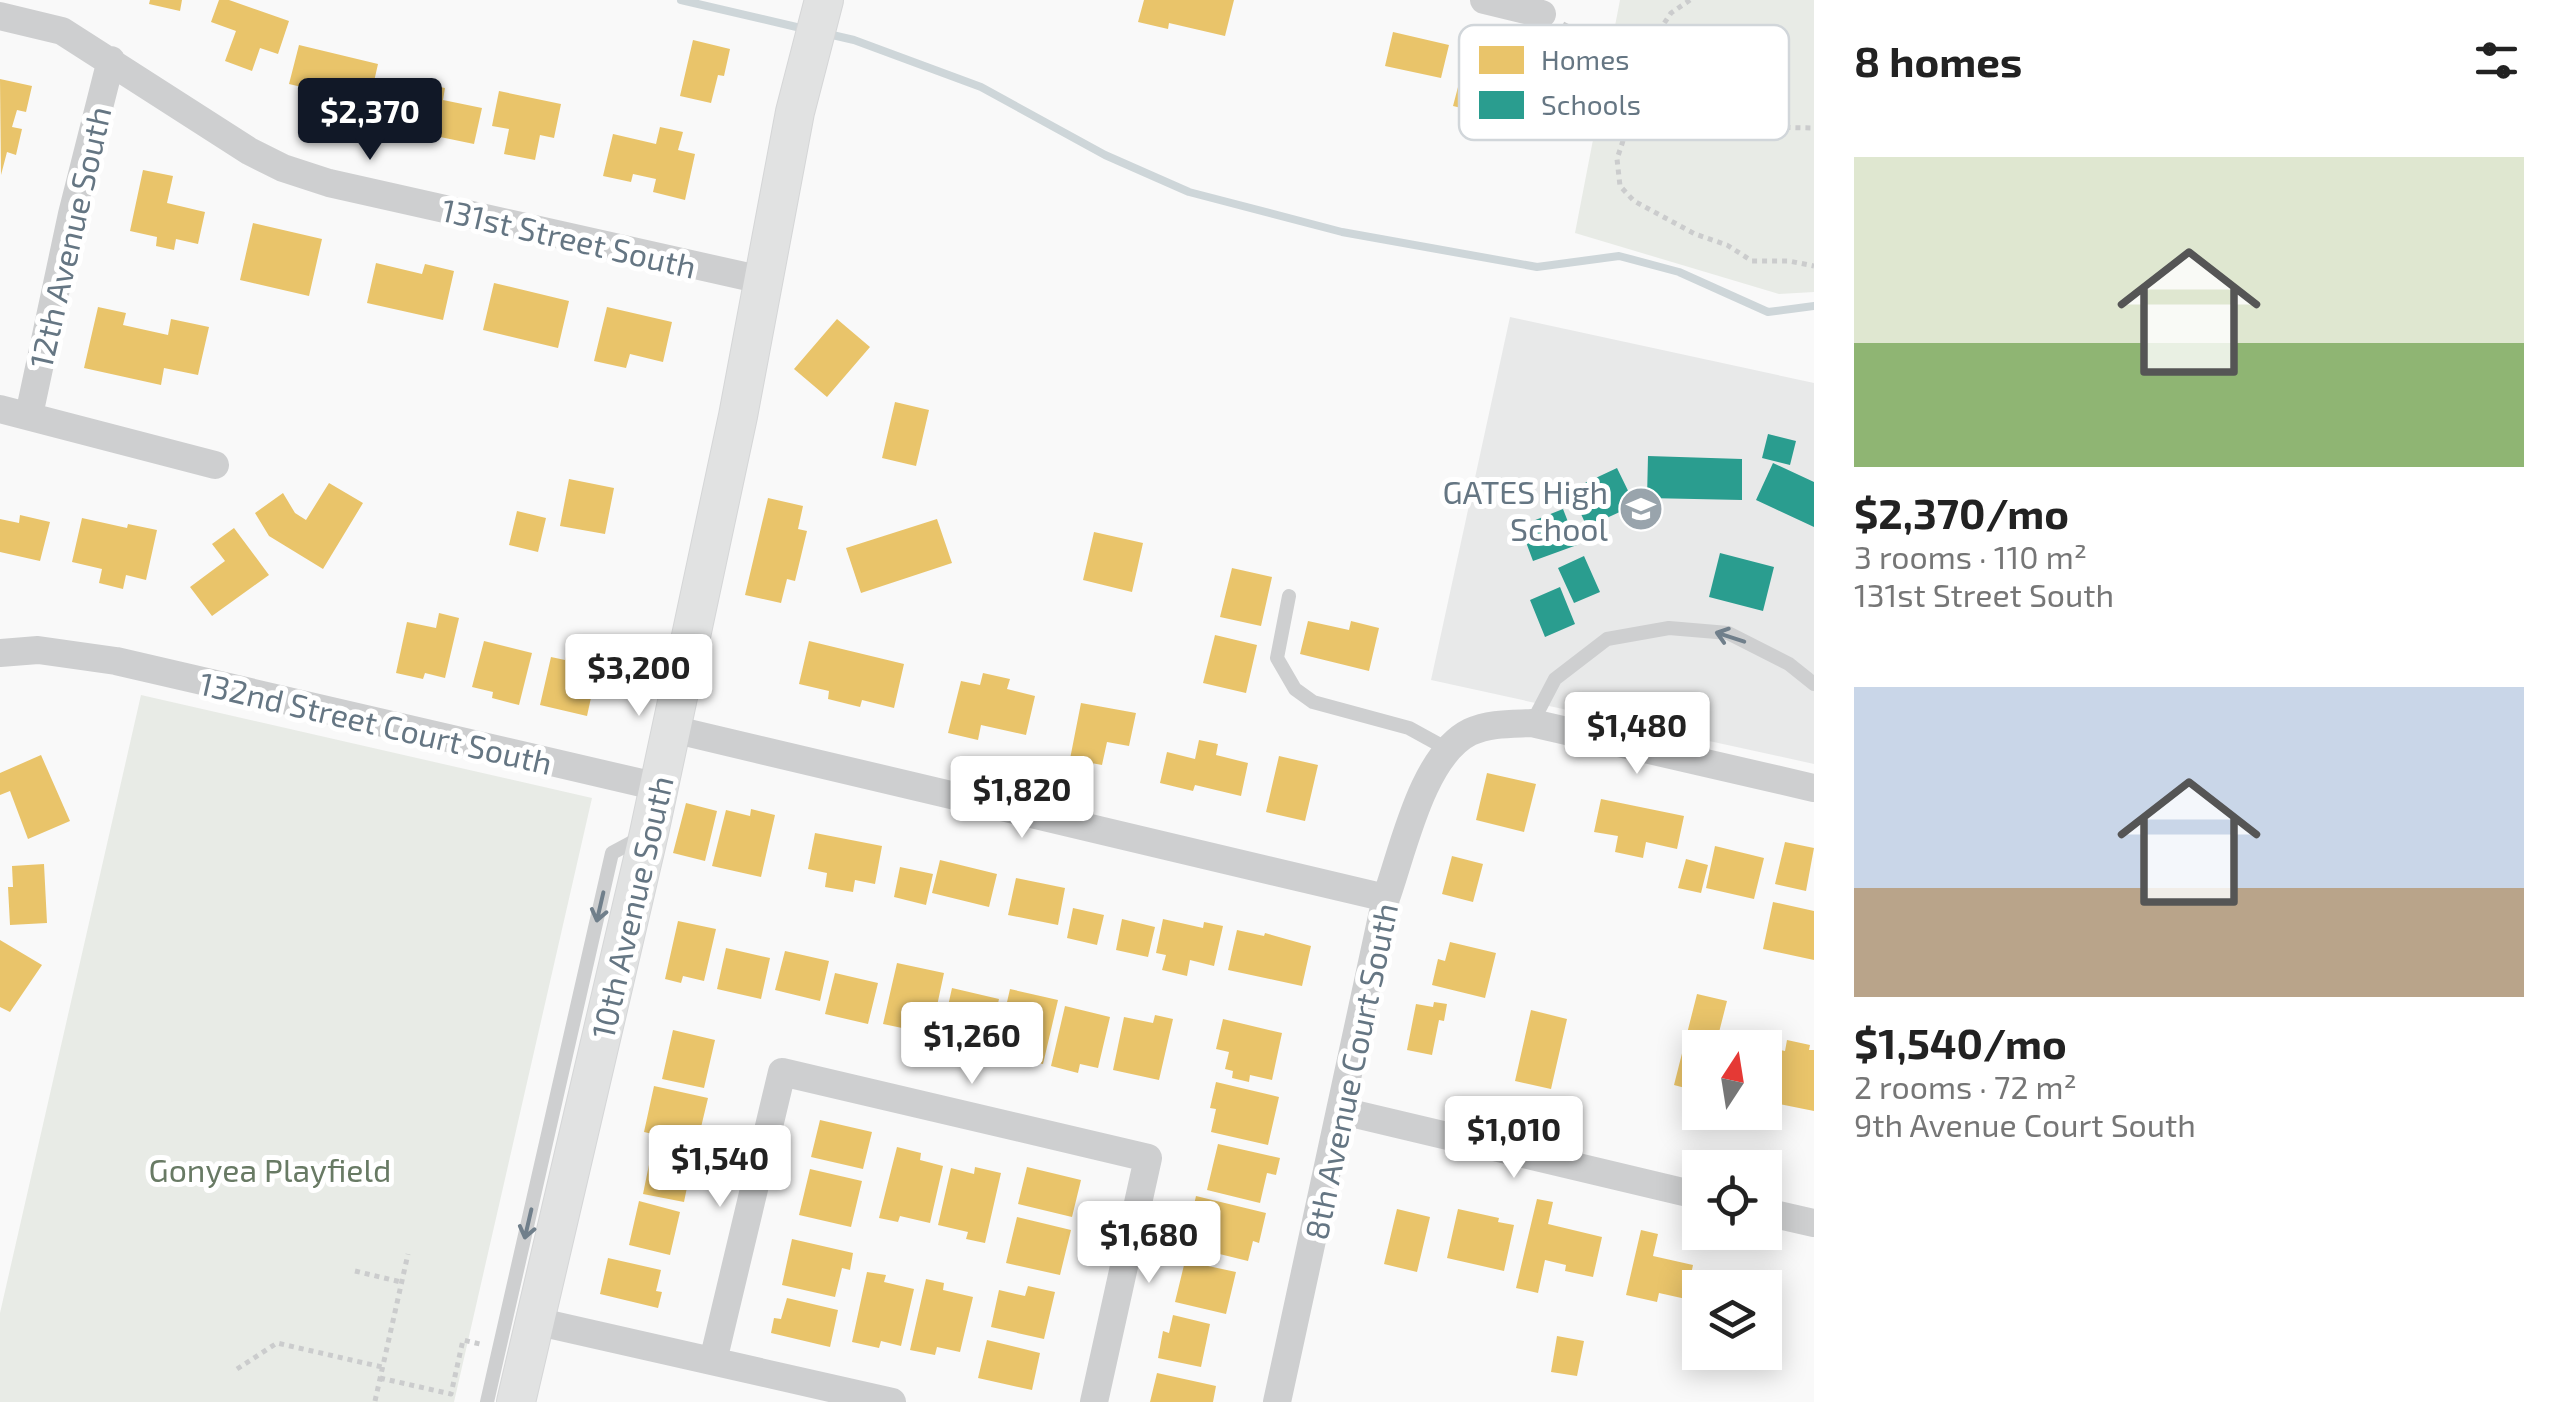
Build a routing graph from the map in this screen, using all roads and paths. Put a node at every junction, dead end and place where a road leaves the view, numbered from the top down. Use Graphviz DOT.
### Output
graph roads {
  1 [pos="1484,0"];
  2 [pos="1690,0"];
  3 [pos="823,6"];
  4 [pos="1542,14"];
  5 [pos="0,16"];
  6 [pos="1565,25"];
  7 [pos="1663,25"];
  8 [pos="111,60"];
  9 [pos="1789,127"];
  10 [pos="1814,128"];
  11 [pos="1624,140"];
  12 [pos="1814,266"];
  13 [pos="762,280"];
  14 [pos="0,409"];
  15 [pos="29,415"];
  16 [pos="216,465"];
  17 [pos="1289,596"];
  18 [pos="0,652"];
  19 [pos="1814,684"];
  20 [pos="1532,722"];
  21 [pos="672,728"];
  22 [pos="1449,750"];
  23 [pos="659,787"];
  24 [pos="1814,788"];
  25 [pos="1386,898"];
  26 [pos="1342,1110"];
  27 [pos="1682,1192"];
  28 [pos="1782,1216"];
  29 [pos="1814,1223"];
  30 [pos="408,1254"];
  31 [pos="355,1272"];
  32 [pos="402,1282"];
  33 [pos="521,1318"];
  34 [pos="500,1348"];
  35 [pos="713,1361"];
  36 [pos="382,1367"];
  37 [pos="237,1369"];
  38 [pos="380,1378"];
  39 [pos="375,1401"];
  40 [pos="487,1402"];
  41 [pos="516,1402"];
  42 [pos="892,1402"];
  43 [pos="1094,1402"];
  44 [pos="1277,1402"];
  1 -- 4 [label="street"];
  2 -- 7 [label="path"];
  3 -- 13 [label="street, 10th Avenue South"];
  4 -- 6 [label="path"];
  5 -- 8 [label="street, 131st Street South"];
  8 -- 13 [label="street, 131st Street South"];
  8 -- 15 [label="street, 12th Avenue South"];
  9 -- 10 [label="path"];
  11 -- 12 [label="path"];
  13 -- 21 [label="street, 10th Avenue South"];
  14 -- 15 [label="street"];
  15 -- 16 [label="street"];
  17 -- 22 [label="lane"];
  18 -- 23 [label="street, 132nd Street Court South"];
  19 -- 20 [label="lane, one-way"];
  20 -- 22 [label="street"];
  20 -- 24 [label="street"];
  21 -- 23 [label="street, 10th Avenue South"];
  21 -- 25 [label="street"];
  22 -- 25 [label="street, 8th Avenue Court South"];
  23 -- 33 [label="street, 10th Avenue South"];
  25 -- 26 [label="street, 8th Avenue Court South"];
  26 -- 27 [label="street"];
  26 -- 44 [label="street, 8th Avenue Court South"];
  28 -- 29 [label="street"];
  30 -- 32 [label="path"];
  31 -- 32 [label="path"];
  32 -- 36 [label="path"];
  33 -- 34 [label="lane"];
  33 -- 35 [label="street"];
  33 -- 41 [label="street, 10th Avenue South"];
  34 -- 38 [label="path"];
  34 -- 40 [label="lane"];
  35 -- 42 [label="street"];
  35 -- 43 [label="street"];
  36 -- 37 [label="path"];
  36 -- 38 [label="path"];
  38 -- 39 [label="path"];
}
